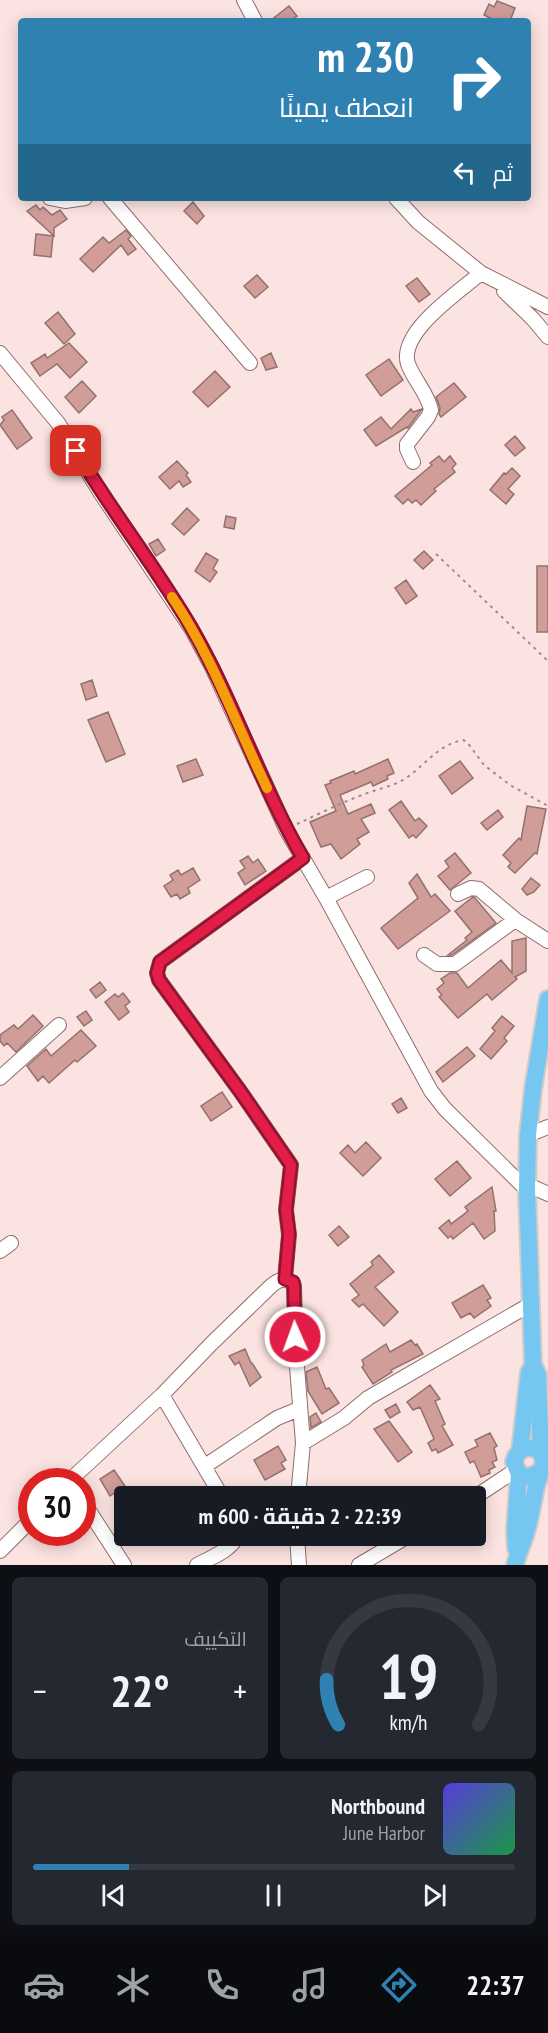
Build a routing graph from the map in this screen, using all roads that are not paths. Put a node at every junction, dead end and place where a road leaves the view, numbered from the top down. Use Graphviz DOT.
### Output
graph roads {
  1 [pos="244,0"];
  2 [pos="253,18"];
  3 [pos="113,201"];
  4 [pos="399,201"];
  5 [pos="487,276"];
  6 [pos="548,307"];
  7 [pos="548,337"];
  8 [pos="0,353"];
  9 [pos="250,363"];
  10 [pos="413,462"];
  11 [pos="303,858"];
  12 [pos="367,877"];
  13 [pos="458,894"];
  14 [pos="326,898"];
  15 [pos="515,920"];
  16 [pos="548,941"];
  17 [pos="424,955"];
  18 [pos="548,999"];
  19 [pos="59,1024"];
  20 [pos="0,1078"];
  21 [pos="548,1126"];
  22 [pos="528,1135"];
  23 [pos="527,1190"];
  24 [pos="548,1194"];
  25 [pos="285,1279"];
  26 [pos="531,1304"];
  27 [pos="533,1364"];
  28 [pos="162,1395"];
  29 [pos="299,1408"];
  30 [pos="303,1443"];
  31 [pos="520,1451"];
  32 [pos="543,1460"];
  33 [pos="205,1466"];
  34 [pos="85,1468"];
  35 [pos="518,1472"];
  36 [pos="216,1486"];
  37 [pos="299,1486"];
  38 [pos="486,1491"];
  39 [pos="96,1522"];
  40 [pos="18,1533"];
  41 [pos="230,1546"];
  42 [pos="298,1546"];
  43 [pos="391,1546"];
  44 [pos="0,1551"];
  45 [pos="516,1562"];
  46 [pos="124,1565"];
  47 [pos="197,1565"];
  48 [pos="299,1565"];
  49 [pos="359,1565"];
  1 -- 2 [label="street"];
  3 -- 9 [label="street"];
  4 -- 5 [label="street"];
  5 -- 6 [label="street"];
  5 -- 7 [label="street"];
  5 -- 10 [label="street"];
  8 -- 11 [label="street"];
  11 -- 14 [label="street"];
  11 -- 25 [label="street"];
  12 -- 14 [label="street"];
  13 -- 15 [label="street"];
  14 -- 23 [label="street"];
  15 -- 16 [label="street"];
  15 -- 17 [label="street"];
  18 -- 22 [label="main road"];
  19 -- 20 [label="street"];
  21 -- 22 [label="street"];
  22 -- 23 [label="main road"];
  23 -- 24 [label="street"];
  23 -- 26 [label="main road"];
  25 -- 28 [label="street"];
  25 -- 29 [label="street"];
  26 -- 27 [label="main road"];
  26 -- 30 [label="street"];
  27 -- 31 [label="main road"];
  27 -- 32 [label="main road"];
  28 -- 33 [label="street"];
  28 -- 34 [label="street"];
  29 -- 30 [label="street"];
  29 -- 33 [label="street"];
  30 -- 37 [label="street"];
  31 -- 32 [label="main road"];
  31 -- 35 [label="main road"];
  32 -- 35 [label="main road"];
  32 -- 45 [label="main road"];
  33 -- 36 [label="street"];
  35 -- 38 [label="street"];
  35 -- 45 [label="main road"];
  39 -- 46 [label="street"];
  40 -- 44 [label="street"];
  41 -- 47 [label="street"];
  42 -- 48 [label="street"];
  43 -- 49 [label="street"];
}
